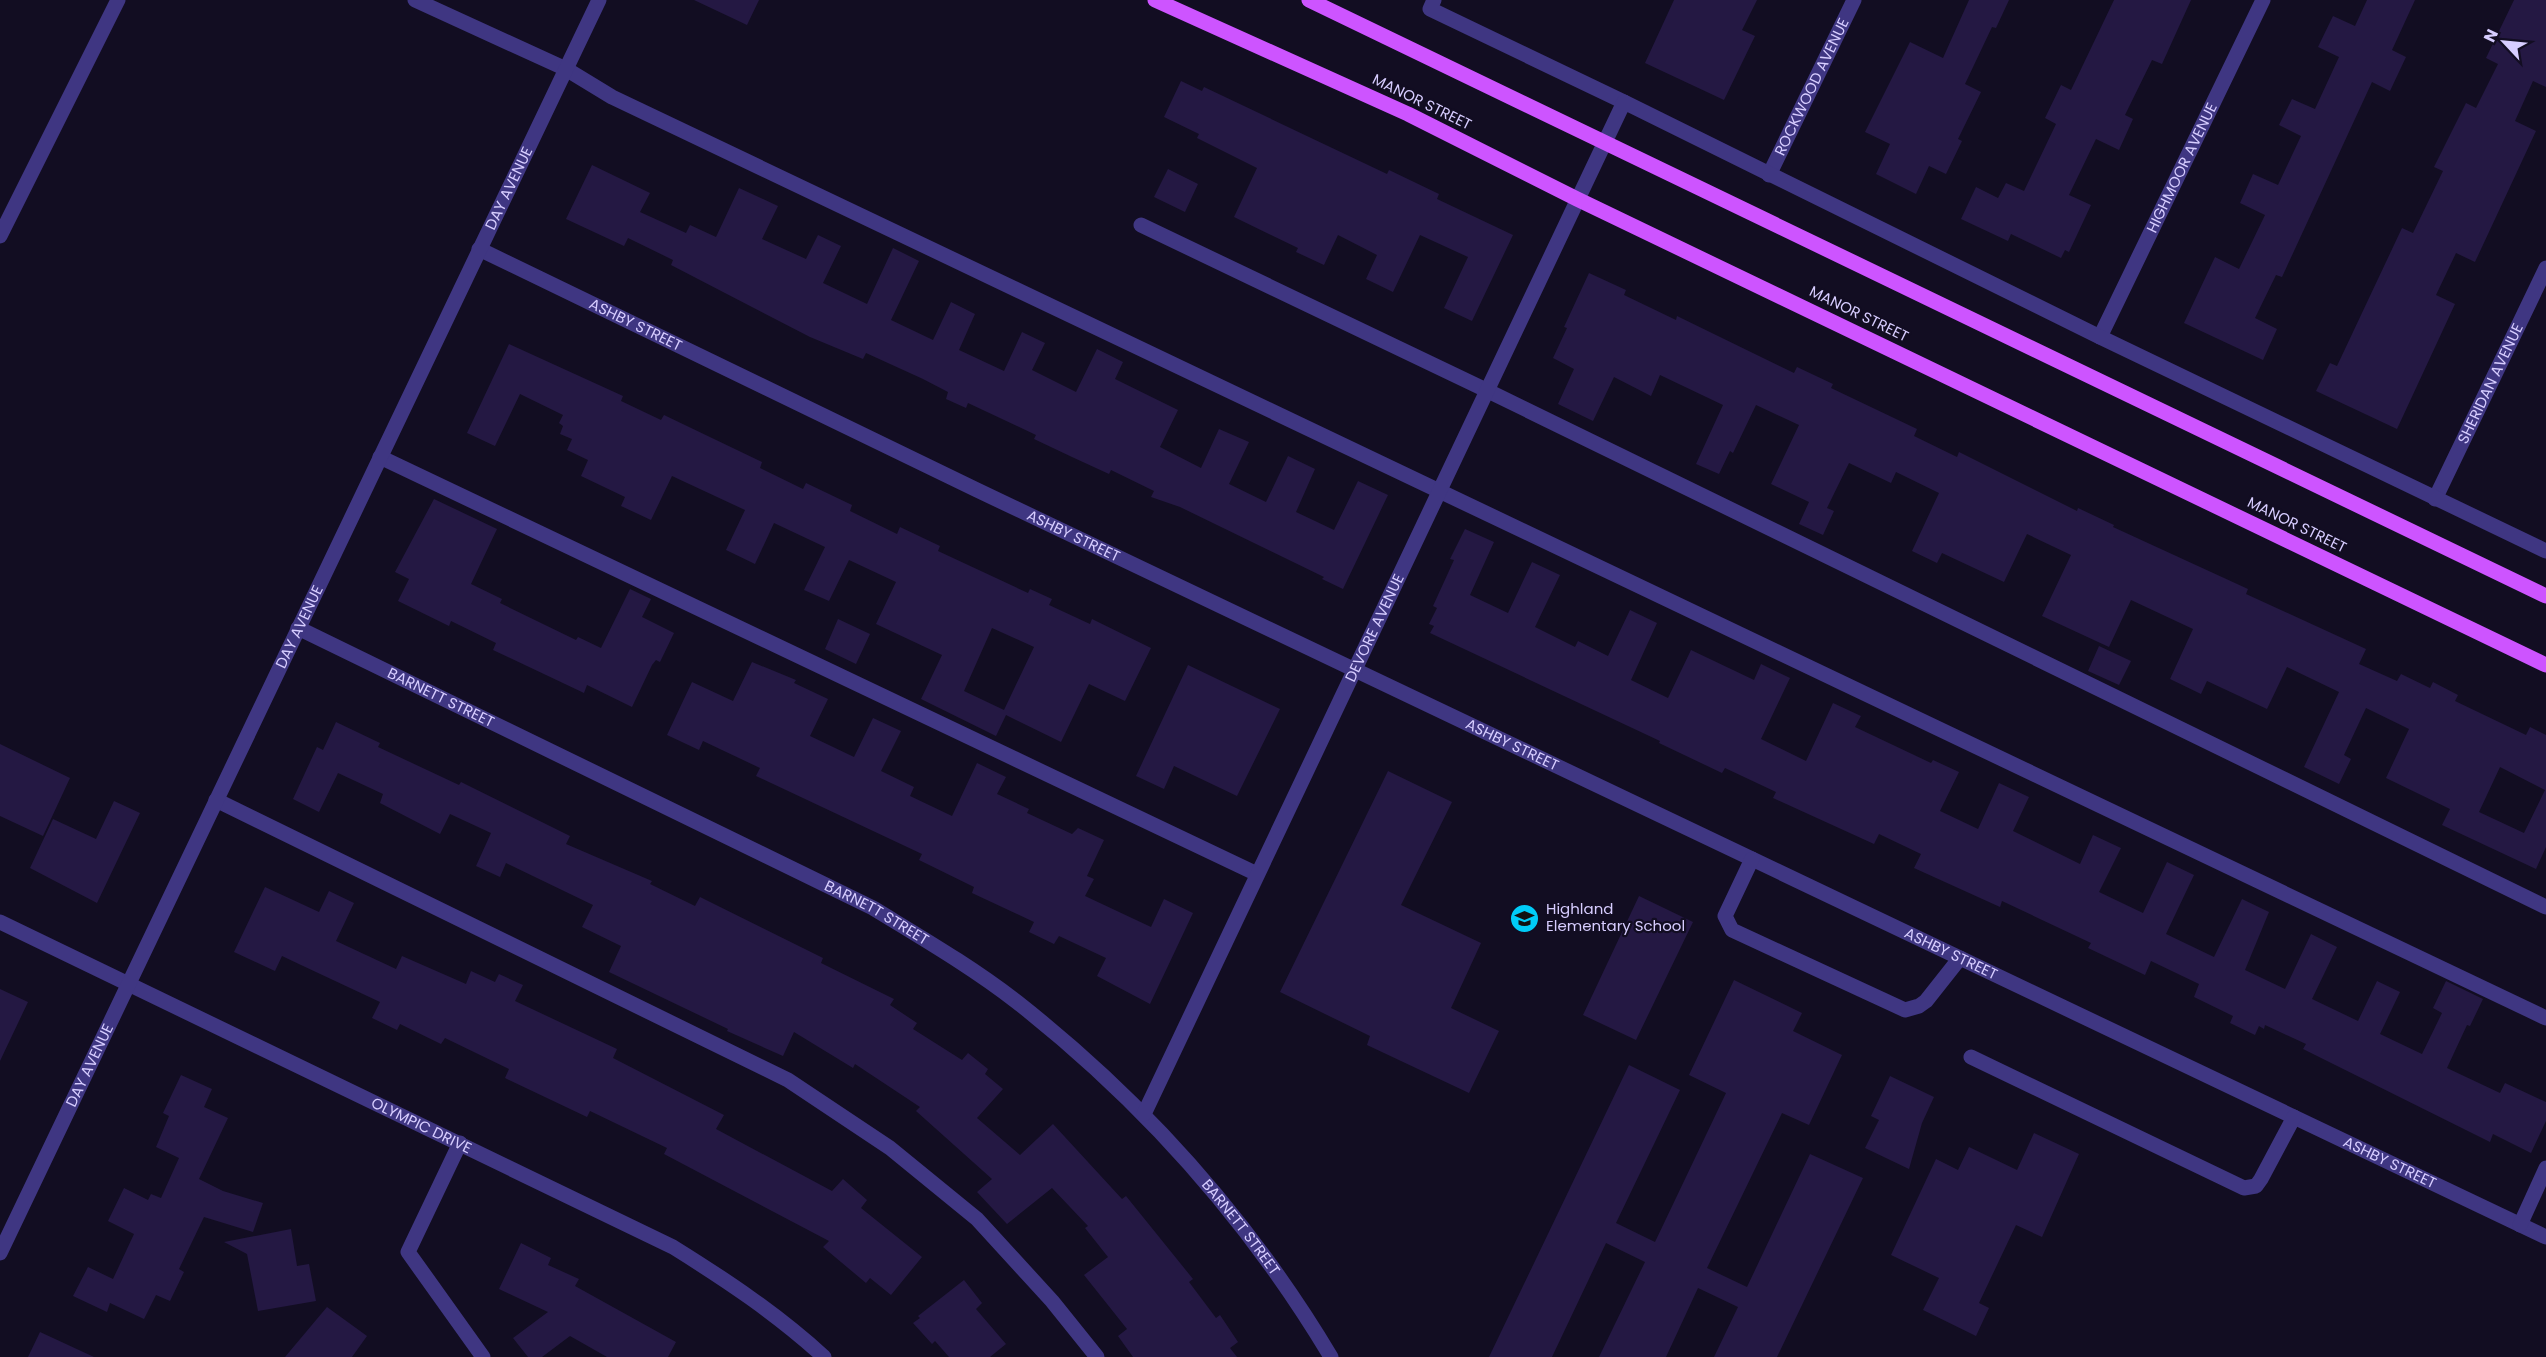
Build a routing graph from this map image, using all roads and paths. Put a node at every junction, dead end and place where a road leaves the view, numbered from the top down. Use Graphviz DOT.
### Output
graph roads {
  1 [pos="118,0"];
  2 [pos="415,0"];
  3 [pos="599,0"];
  4 [pos="1155,0"];
  5 [pos="1309,0"];
  6 [pos="1854,0"];
  7 [pos="2263,0"];
  8 [pos="1432,5"];
  9 [pos="566,69"];
  10 [pos="1624,102"];
  11 [pos="1605,141"];
  12 [pos="1769,175"];
  13 [pos="1576,199"];
  14 [pos="1141,225"];
  15 [pos="0,236"];
  16 [pos="479,249"];
  17 [pos="2546,268"];
  18 [pos="2100,337"];
  19 [pos="1486,390"];
  20 [pos="380,457"];
  21 [pos="1438,490"];
  22 [pos="2435,500"];
  23 [pos="2546,551"];
  24 [pos="2546,596"];
  25 [pos="298,628"];
  26 [pos="2546,664"];
  27 [pos="1353,669"];
  28 [pos="216,800"];
  29 [pos="1752,859"];
  30 [pos="1257,874"];
  31 [pos="2546,907"];
  32 [pos="0,922"];
  33 [pos="1960,958"];
  34 [pos="129,983"];
  35 [pos="2546,1018"];
  36 [pos="1971,1056"];
  37 [pos="1144,1114"];
  38 [pos="2294,1117"];
  39 [pos="460,1143"];
  40 [pos="2546,1168"];
  41 [pos="2520,1225"];
  42 [pos="2546,1237"];
  43 [pos="0,1253"];
  44 [pos="483,1357"];
  45 [pos="824,1357"];
  46 [pos="1097,1357"];
  47 [pos="1331,1357"];
  1 -- 15 [label="street"];
  2 -- 9 [label="street"];
  3 -- 9 [label="street, DAY AVENUE"];
  4 -- 13 [label="main road, MANOR STREET"];
  5 -- 11 [label="main road"];
  6 -- 12 [label="street, ROCKWOOD AVENUE"];
  7 -- 18 [label="street, HIGHMOOR AVENUE"];
  8 -- 10 [label="street"];
  9 -- 16 [label="street, DAY AVENUE"];
  9 -- 21 [label="street"];
  10 -- 11 [label="street, DEVORE AVENUE"];
  10 -- 12 [label="street"];
  11 -- 13 [label="street, DEVORE AVENUE"];
  11 -- 24 [label="main road"];
  12 -- 18 [label="street"];
  13 -- 19 [label="street, DEVORE AVENUE"];
  13 -- 26 [label="main road, MANOR STREET"];
  14 -- 19 [label="street"];
  16 -- 20 [label="street, DAY AVENUE"];
  16 -- 27 [label="street, ASHBY STREET"];
  17 -- 22 [label="street, SHERIDAN AVENUE"];
  18 -- 22 [label="street"];
  19 -- 21 [label="street, DEVORE AVENUE"];
  19 -- 31 [label="street"];
  20 -- 25 [label="street, DAY AVENUE"];
  20 -- 30 [label="street"];
  21 -- 27 [label="street, DEVORE AVENUE"];
  21 -- 35 [label="street"];
  22 -- 23 [label="street"];
  25 -- 28 [label="street, DAY AVENUE"];
  25 -- 37 [label="street, BARNETT STREET"];
  27 -- 29 [label="street, ASHBY STREET"];
  27 -- 30 [label="street, DEVORE AVENUE"];
  28 -- 34 [label="street, DAY AVENUE"];
  28 -- 46 [label="street"];
  29 -- 33 [label="street, ASHBY STREET"];
  29 -- 33 [label="street"];
  30 -- 37 [label="street, DEVORE AVENUE"];
  32 -- 34 [label="street, OLYMPIC DRIVE"];
  33 -- 38 [label="street, ASHBY STREET"];
  34 -- 39 [label="street, OLYMPIC DRIVE"];
  34 -- 43 [label="street, DAY AVENUE"];
  36 -- 38 [label="street"];
  37 -- 47 [label="street, BARNETT STREET"];
  38 -- 41 [label="street, ASHBY STREET"];
  39 -- 44 [label="street"];
  39 -- 45 [label="street, OLYMPIC DRIVE"];
  40 -- 41 [label="street"];
  41 -- 42 [label="street, ASHBY STREET"];
}
